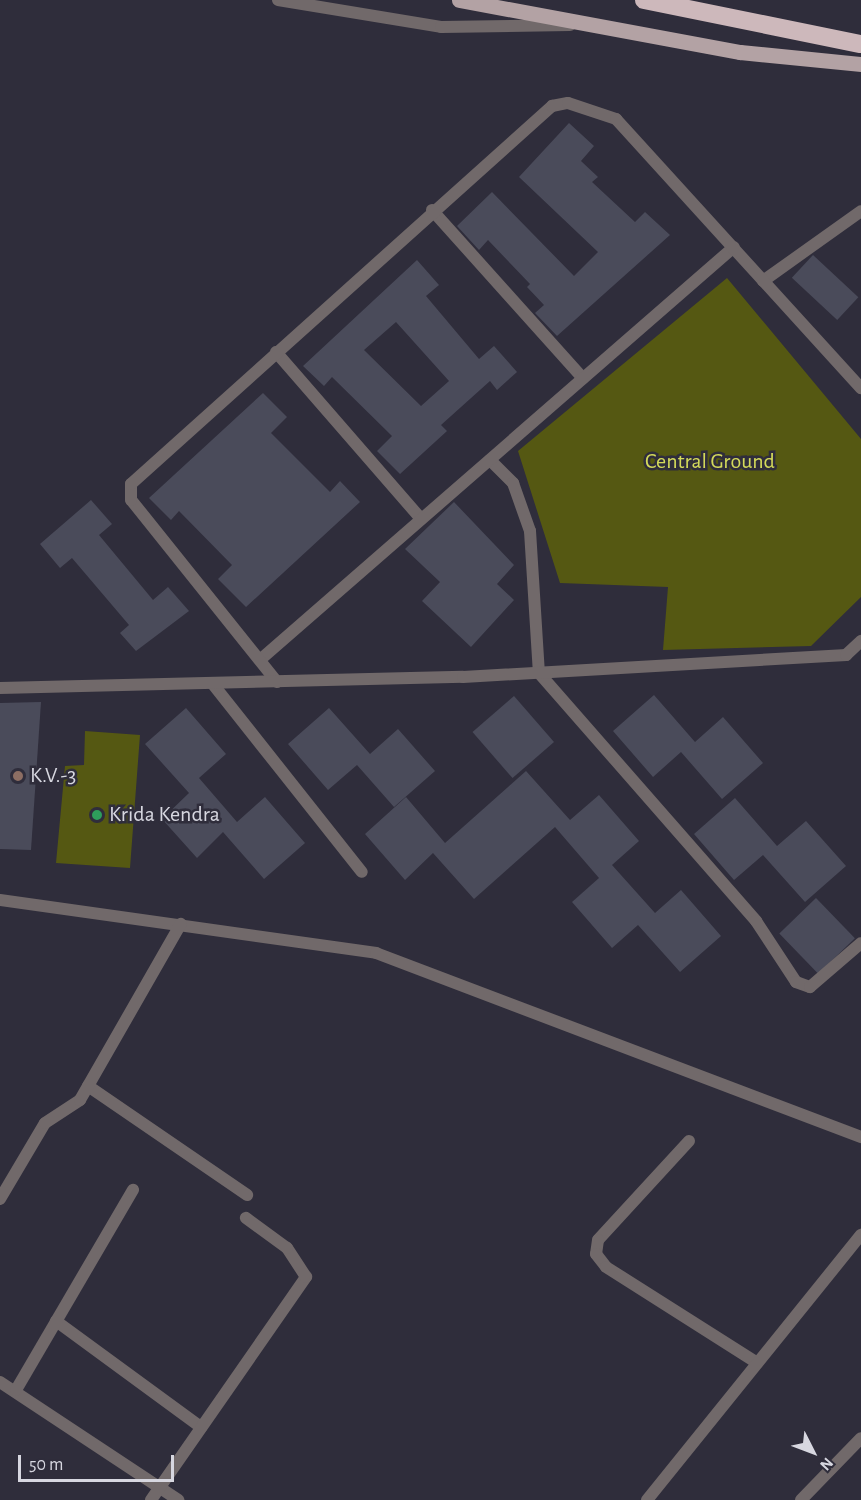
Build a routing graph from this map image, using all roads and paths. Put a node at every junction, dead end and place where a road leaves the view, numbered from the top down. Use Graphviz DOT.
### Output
graph roads {
  1 [pos="278,0"];
  2 [pos="459,0"];
  3 [pos="644,0"];
  4 [pos="598,25"];
  5 [pos="861,44"];
  6 [pos="861,64"];
  7 [pos="432,210"];
  8 [pos="861,211"];
  9 [pos="734,246"];
  10 [pos="763,281"];
  11 [pos="276,352"];
  12 [pos="583,378"];
  13 [pos="861,388"];
  14 [pos="490,460"];
  15 [pos="421,519"];
  16 [pos="860,643"];
  17 [pos="261,659"];
  18 [pos="539,673"];
  19 [pos="278,682"];
  20 [pos="212,683"];
  21 [pos="0,688"];
  22 [pos="362,872"];
  23 [pos="0,900"];
  24 [pos="181,924"];
  25 [pos="861,943"];
  26 [pos="88,1086"];
  27 [pos="861,1137"];
  28 [pos="689,1141"];
  29 [pos="133,1190"];
  30 [pos="247,1195"];
  31 [pos="0,1198"];
  32 [pos="246,1218"];
  33 [pos="861,1235"];
  34 [pos="56,1321"];
  35 [pos="758,1364"];
  36 [pos="0,1383"];
  37 [pos="16,1390"];
  38 [pos="201,1426"];
  39 [pos="861,1438"];
  40 [pos="159,1487"];
  41 [pos="151,1500"];
  42 [pos="178,1500"];
  43 [pos="647,1500"];
  44 [pos="801,1500"];
  1 -- 4 [label="street"];
  2 -- 4 [label="main road"];
  3 -- 5 [label="highway"];
  4 -- 6 [label="main road"];
  7 -- 9 [label="street"];
  7 -- 11 [label="street"];
  7 -- 12 [label="street"];
  8 -- 10 [label="street"];
  9 -- 10 [label="street"];
  9 -- 12 [label="street"];
  10 -- 13 [label="street"];
  11 -- 15 [label="street"];
  11 -- 17 [label="street"];
  12 -- 14 [label="street"];
  14 -- 15 [label="street"];
  14 -- 18 [label="street"];
  15 -- 17 [label="street"];
  16 -- 18 [label="street"];
  17 -- 19 [label="street"];
  18 -- 19 [label="street"];
  18 -- 25 [label="street"];
  19 -- 20 [label="street"];
  20 -- 21 [label="street"];
  20 -- 22 [label="street"];
  23 -- 24 [label="street"];
  24 -- 26 [label="street"];
  24 -- 27 [label="street"];
  26 -- 30 [label="street"];
  26 -- 31 [label="street"];
  28 -- 35 [label="street"];
  29 -- 34 [label="street"];
  32 -- 38 [label="street"];
  33 -- 35 [label="street"];
  34 -- 37 [label="street"];
  34 -- 38 [label="street"];
  35 -- 43 [label="street"];
  36 -- 37 [label="street"];
  37 -- 40 [label="street"];
  38 -- 40 [label="street"];
  39 -- 44 [label="street"];
  40 -- 41 [label="street"];
  40 -- 42 [label="street"];
}
